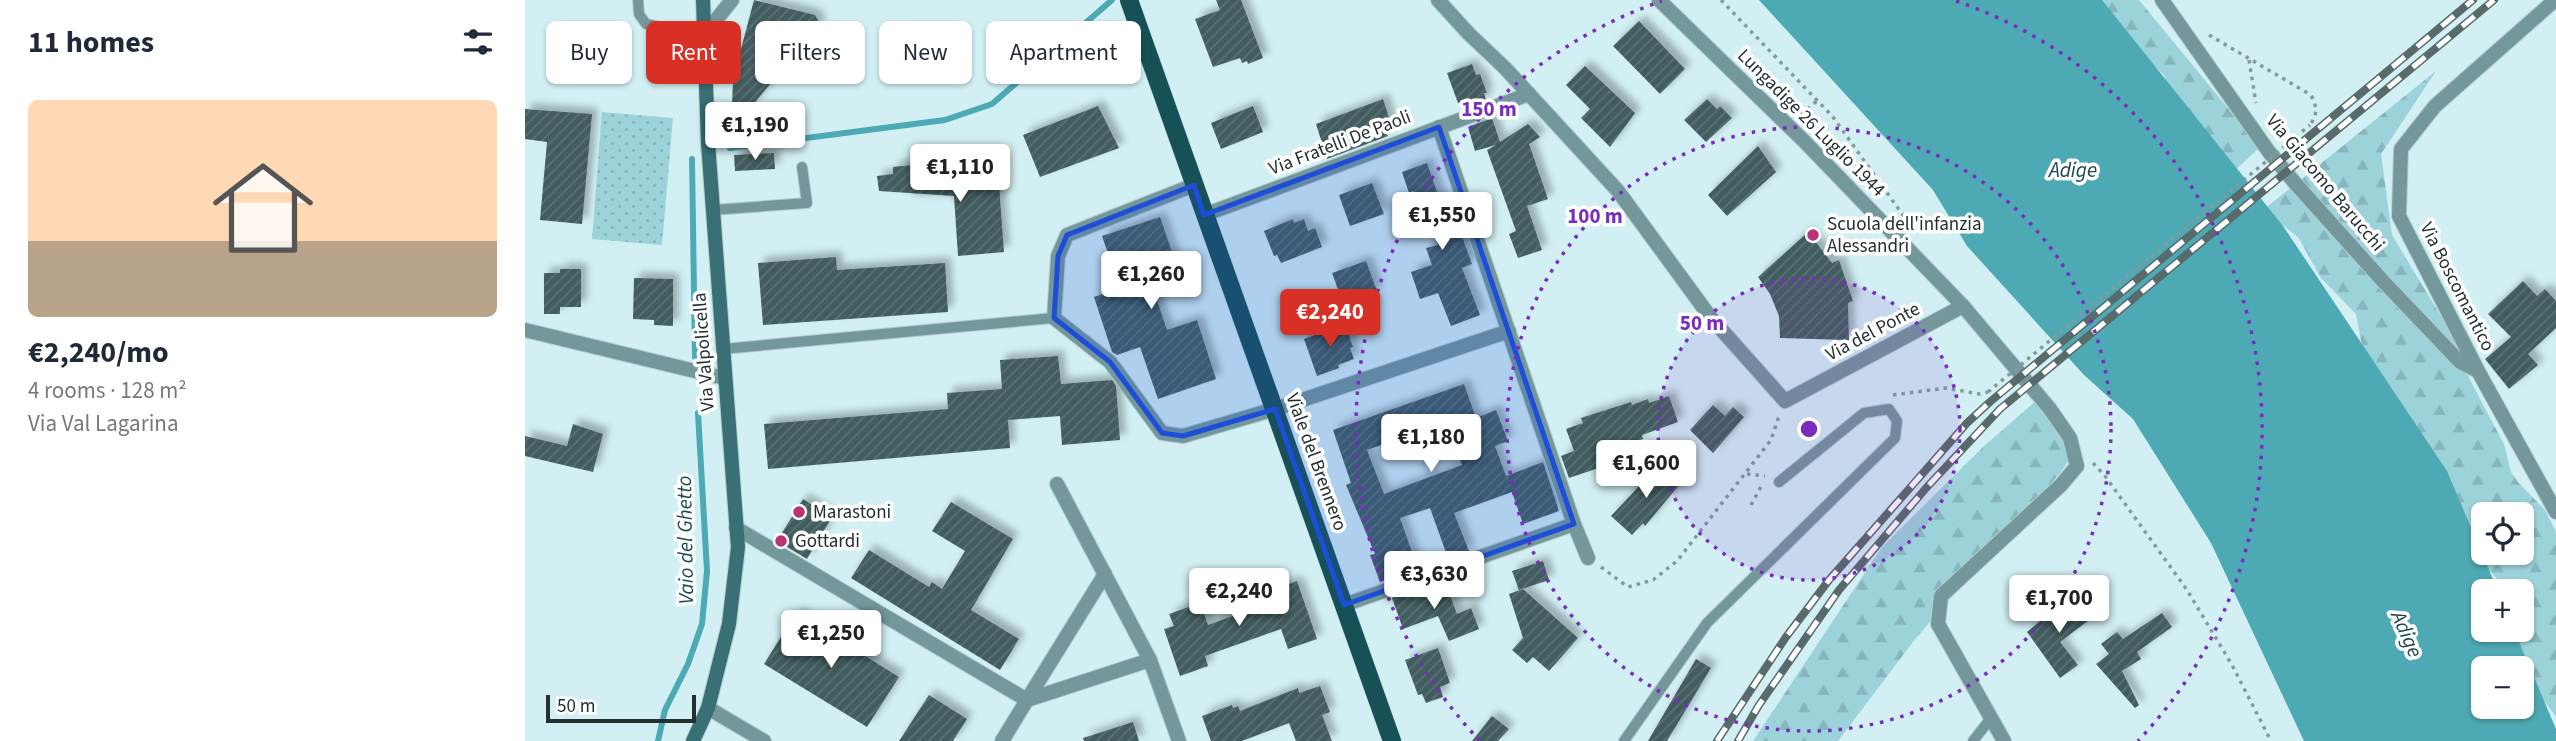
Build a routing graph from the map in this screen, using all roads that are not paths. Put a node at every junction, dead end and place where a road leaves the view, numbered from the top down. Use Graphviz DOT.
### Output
graph roads {
  1 [pos="638,0"];
  2 [pos="703,0"];
  3 [pos="731,0"];
  4 [pos="1129,0"];
  5 [pos="1438,0"];
  6 [pos="1659,0"];
  7 [pos="2162,0"];
  8 [pos="2555,0"];
  9 [pos="703,21"];
  10 [pos="715,21"];
  11 [pos="646,24"];
  12 [pos="706,84"];
  13 [pos="1529,94"];
  14 [pos="1439,127"];
  15 [pos="802,167"];
  16 [pos="1194,185"];
  17 [pos="713,210"];
  18 [pos="1204,215"];
  19 [pos="1963,306"];
  20 [pos="1054,318"];
  21 [pos="525,330"];
  22 [pos="1509,331"];
  23 [pos="723,349"];
  24 [pos="2478,371"];
  25 [pos="724,378"];
  26 [pos="1275,409"];
  27 [pos="1779,482"];
  28 [pos="1057,484"];
  29 [pos="2556,512"];
  30 [pos="1574,524"];
  31 [pos="736,528"];
  32 [pos="1588,558"];
  33 [pos="1105,575"];
  34 [pos="1344,605"];
  35 [pos="1150,660"];
  36 [pos="1027,700"];
  37 [pos="708,708"];
  38 [pos="1991,718"];
  39 [pos="693,741"];
  40 [pos="764,741"];
  41 [pos="1002,741"];
  42 [pos="1179,741"];
  43 [pos="1392,741"];
  44 [pos="1624,741"];
  45 [pos="1973,741"];
  46 [pos="2004,741"];
  1 -- 11 [label="lane"];
  2 -- 9 [label="main road, Via Valpolicella"];
  3 -- 10 [label="street"];
  4 -- 16 [label="main road, Viale del Brennero"];
  5 -- 13 [label="street"];
  6 -- 19 [label="street, Lungadige 26 Luglio 1944"];
  7 -- 24 [label="street, Via Giacomo Barucchi"];
  8 -- 24 [label="street, Via Boscomantico"];
  12 -- 17 [label="main road, Via Valpolicella"];
  13 -- 14 [label="street, Via Fratelli De Paoli"];
  13 -- 19 [label="street, Via del Ponte"];
  14 -- 18 [label="street, Via Fratelli De Paoli"];
  14 -- 22 [label="street"];
  15 -- 17 [label="lane"];
  16 -- 18 [label="main road, Viale del Brennero"];
  16 -- 20 [label="street"];
  17 -- 23 [label="main road, Via Valpolicella"];
  18 -- 26 [label="main road, Viale del Brennero"];
  19 -- 38 [label="street"];
  20 -- 23 [label="lane"];
  20 -- 26 [label="street"];
  21 -- 25 [label="street"];
  22 -- 26 [label="street"];
  22 -- 30 [label="street"];
  23 -- 25 [label="main road, Via Valpolicella"];
  24 -- 29 [label="street, Via Boscomantico"];
  25 -- 31 [label="main road, Via Valpolicella"];
  26 -- 34 [label="main road, Viale del Brennero"];
  27 -- 44 [label="lane"];
  28 -- 33 [label="street"];
  30 -- 32 [label="street"];
  30 -- 34 [label="street"];
  31 -- 36 [label="street"];
  31 -- 37 [label="main road, Via Valpolicella"];
  33 -- 35 [label="street"];
  33 -- 36 [label="street"];
  34 -- 43 [label="main road, Viale del Brennero"];
  35 -- 36 [label="street"];
  35 -- 42 [label="street"];
  36 -- 41 [label="street"];
  37 -- 39 [label="main road, Via Valpolicella"];
  37 -- 40 [label="street"];
  38 -- 45 [label="lane"];
  38 -- 46 [label="street"];
}
